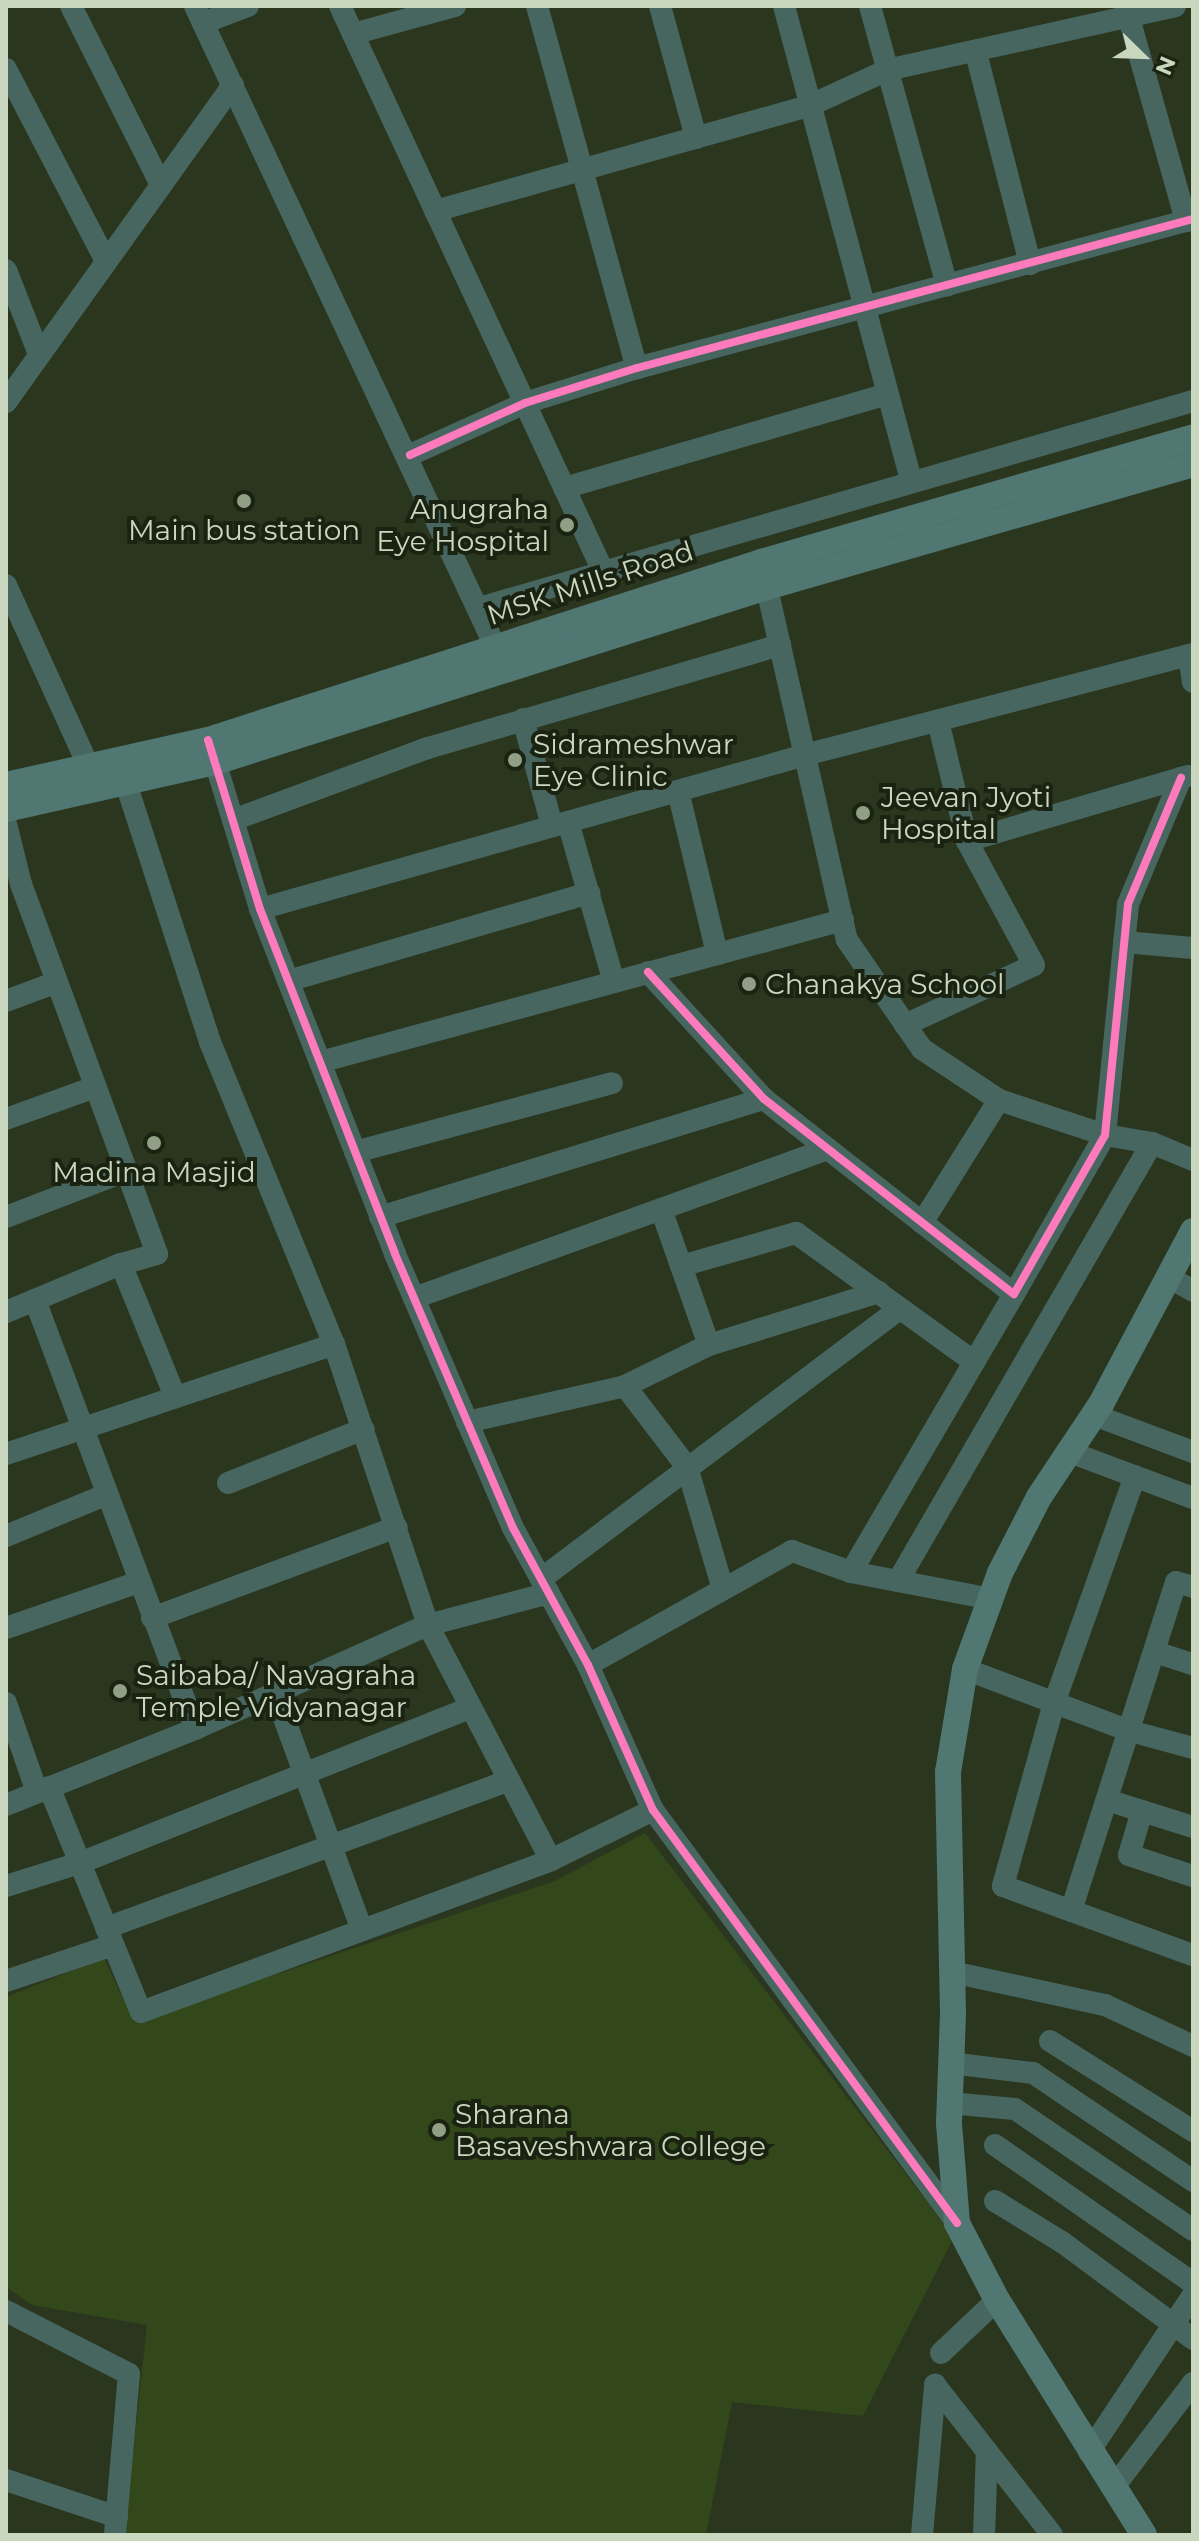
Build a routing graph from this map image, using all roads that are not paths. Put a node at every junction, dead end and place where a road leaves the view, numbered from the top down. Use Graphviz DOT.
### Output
graph roads {
  1 [pos="71,6"];
  2 [pos="248,6"];
  3 [pos="340,6"];
  4 [pos="455,6"];
  5 [pos="537,6"];
  6 [pos="660,6"];
  7 [pos="784,6"];
  8 [pos="870,6"];
  9 [pos="1175,6"];
  10 [pos="199,14"];
  11 [pos="1129,18"];
  12 [pos="353,34"];
  13 [pos="976,53"];
  14 [pos="6,69"];
  15 [pos="887,70"];
  16 [pos="233,85"];
  17 [pos="811,105"];
  18 [pos="696,138"];
  19 [pos="582,170"];
  20 [pos="161,185"];
  21 [pos="435,211"];
  22 [pos="1189,220"];
  23 [pos="106,261"];
  24 [pos="1030,264"];
  25 [pos="6,270"];
  26 [pos="947,286"];
  27 [pos="865,309"];
  28 [pos="39,354"];
  29 [pos="637,368"];
  30 [pos="887,394"];
  31 [pos="1193,401"];
  32 [pos="6,402"];
  33 [pos="525,403"];
  34 [pos="1193,437"];
  35 [pos="410,455"];
  36 [pos="1193,464"];
  37 [pos="911,480"];
  38 [pos="564,488"];
  39 [pos="603,571"];
  40 [pos="764,575"];
  41 [pos="6,585"];
  42 [pos="479,608"];
  43 [pos="780,645"];
  44 [pos="1191,654"];
  45 [pos="501,658"];
  46 [pos="1193,682"];
  47 [pos="523,719"];
  48 [pos="938,721"];
  49 [pos="212,751"];
  50 [pos="805,755"];
  51 [pos="123,774"];
  52 [pos="1187,777"];
  53 [pos="95,780"];
  54 [pos="6,785"];
  55 [pos="678,791"];
  56 [pos="6,809"];
  57 [pos="233,820"];
  58 [pos="6,824"];
  59 [pos="560,824"];
  60 [pos="967,841"];
  61 [pos="13,887"];
  62 [pos="589,893"];
  63 [pos="260,909"];
  64 [pos="843,920"];
  65 [pos="1124,942"];
  66 [pos="1193,948"];
  67 [pos="717,954"];
  68 [pos="648,972"];
  69 [pos="288,981"];
  70 [pos="57,982"];
  71 [pos="614,982"];
  72 [pos="6,1001"];
  73 [pos="905,1025"];
  74 [pos="320,1062"];
  75 [pos="612,1083"];
  76 [pos="95,1087"];
  77 [pos="764,1099"];
  78 [pos="999,1100"];
  79 [pos="6,1119"];
  80 [pos="1105,1135"];
  81 [pos="1152,1143"];
  82 [pos="828,1149"];
  83 [pos="355,1152"];
  84 [pos="1193,1160"];
  85 [pos="126,1171"];
  86 [pos="661,1209"];
  87 [pos="6,1217"];
  88 [pos="380,1217"];
  89 [pos="922,1223"];
  90 [pos="1193,1231"];
  91 [pos="121,1264"];
  92 [pos="681,1266"];
  93 [pos="1182,1284"];
  94 [pos="879,1292"];
  95 [pos="1014,1294"];
  96 [pos="414,1298"];
  97 [pos="35,1300"];
  98 [pos="899,1309"];
  99 [pos="6,1312"];
  100 [pos="334,1344"];
  101 [pos="709,1345"];
  102 [pos="974,1362"];
  103 [pos="625,1386"];
  104 [pos="175,1396"];
  105 [pos="1094,1415"];
  106 [pos="467,1422"];
  107 [pos="80,1429"];
  108 [pos="364,1429"];
  109 [pos="1067,1451"];
  110 [pos="1193,1452"];
  111 [pos="6,1454"];
  112 [pos="687,1467"];
  113 [pos="1135,1476"];
  114 [pos="228,1483"];
  115 [pos="105,1495"];
  116 [pos="1193,1498"];
  117 [pos="397,1527"];
  118 [pos="6,1536"];
  119 [pos="851,1572"];
  120 [pos="898,1581"];
  121 [pos="139,1582"];
  122 [pos="545,1586"];
  123 [pos="722,1586"];
  124 [pos="1193,1587"];
  125 [pos="991,1599"];
  126 [pos="152,1618"];
  127 [pos="428,1625"];
  128 [pos="6,1628"];
  129 [pos="1155,1652"];
  130 [pos="1193,1664"];
  131 [pos="588,1665"];
  132 [pos="965,1669"];
  133 [pos="274,1691"];
  134 [pos="6,1703"];
  135 [pos="1054,1703"];
  136 [pos="470,1708"];
  137 [pos="195,1729"];
  138 [pos="1130,1731"];
  139 [pos="1193,1748"];
  140 [pos="303,1774"];
  141 [pos="508,1781"];
  142 [pos="43,1790"];
  143 [pos="1107,1800"];
  144 [pos="6,1805"];
  145 [pos="653,1810"];
  146 [pos="1142,1811"];
  147 [pos="1193,1827"];
  148 [pos="330,1846"];
  149 [pos="551,1860"];
  150 [pos="80,1863"];
  151 [pos="1193,1876"];
  152 [pos="6,1886"];
  153 [pos="1071,1911"];
  154 [pos="362,1930"];
  155 [pos="110,1936"];
  156 [pos="1193,1955"];
  157 [pos="952,1972"];
  158 [pos="6,1981"];
  159 [pos="1050,2041"];
  160 [pos="1193,2046"];
  161 [pos="950,2063"];
  162 [pos="949,2103"];
  163 [pos="1193,2131"];
  164 [pos="995,2145"];
  165 [pos="1193,2181"];
  166 [pos="995,2201"];
  167 [pos="957,2223"];
  168 [pos="1193,2230"];
  169 [pos="1193,2283"];
  170 [pos="1193,2295"];
  171 [pos="997,2300"];
  172 [pos="6,2311"];
  173 [pos="1172,2324"];
  174 [pos="1193,2339"];
  175 [pos="941,2353"];
  176 [pos="1190,2395"];
  177 [pos="987,2451"];
  178 [pos="1089,2452"];
  179 [pos="6,2480"];
  180 [pos="1113,2488"];
  181 [pos="116,2526"];
  182 [pos="922,2535"];
  183 [pos="984,2535"];
  184 [pos="1052,2535"];
  185 [pos="1144,2535"];
  1 -- 20 [label="street"];
  2 -- 10 [label="street"];
  3 -- 12 [label="street"];
  4 -- 12 [label="street"];
  5 -- 19 [label="street"];
  6 -- 18 [label="street"];
  7 -- 17 [label="street"];
  8 -- 15 [label="street"];
  9 -- 11 [label="street"];
  10 -- 16 [label="street"];
  11 -- 13 [label="street"];
  11 -- 22 [label="street"];
  12 -- 21 [label="street"];
  13 -- 15 [label="street"];
  13 -- 24 [label="street"];
  14 -- 23 [label="street"];
  15 -- 17 [label="street"];
  15 -- 26 [label="street"];
  16 -- 20 [label="street"];
  16 -- 35 [label="street"];
  17 -- 18 [label="street"];
  17 -- 27 [label="street"];
  18 -- 19 [label="street"];
  19 -- 21 [label="street"];
  19 -- 29 [label="street"];
  20 -- 23 [label="street"];
  21 -- 33 [label="street"];
  22 -- 24 [label="street"];
  23 -- 28 [label="street"];
  24 -- 26 [label="street"];
  25 -- 28 [label="street"];
  26 -- 27 [label="street"];
  27 -- 29 [label="street"];
  27 -- 30 [label="street"];
  28 -- 32 [label="street"];
  29 -- 33 [label="street"];
  30 -- 37 [label="street"];
  30 -- 38 [label="street"];
  31 -- 37 [label="street"];
  33 -- 35 [label="street"];
  33 -- 38 [label="street"];
  34 -- 40 [label="main road, MSK Mills Road"];
  35 -- 42 [label="street"];
  36 -- 40 [label="main road, MSK Mills Road"];
  37 -- 39 [label="street"];
  38 -- 39 [label="street"];
  39 -- 42 [label="street"];
  40 -- 43 [label="street"];
  40 -- 45 [label="main road, MSK Mills Road"];
  41 -- 53 [label="street"];
  42 -- 45 [label="street"];
  43 -- 47 [label="street"];
  43 -- 50 [label="street"];
  44 -- 46 [label="street"];
  44 -- 48 [label="street"];
  45 -- 49 [label="main road, MSK Mills Road"];
  47 -- 57 [label="street"];
  47 -- 59 [label="street"];
  48 -- 50 [label="street"];
  48 -- 60 [label="street"];
  49 -- 51 [label="main road, MSK Mills Road"];
  49 -- 57 [label="street"];
  50 -- 55 [label="street"];
  50 -- 64 [label="street"];
  51 -- 53 [label="main road, MSK Mills Road"];
  51 -- 100 [label="street"];
  52 -- 60 [label="street"];
  52 -- 65 [label="street"];
  53 -- 54 [label="main road, MSK Mills Road"];
  53 -- 56 [label="main road, MSK Mills Road"];
  55 -- 59 [label="street"];
  55 -- 67 [label="street"];
  57 -- 63 [label="street"];
  58 -- 61 [label="street"];
  59 -- 62 [label="street"];
  59 -- 63 [label="street"];
  60 -- 73 [label="street"];
  61 -- 70 [label="street"];
  62 -- 69 [label="street"];
  62 -- 71 [label="street"];
  63 -- 69 [label="street"];
  64 -- 67 [label="street"];
  64 -- 73 [label="street"];
  65 -- 66 [label="street"];
  65 -- 80 [label="street"];
  67 -- 68 [label="street"];
  68 -- 71 [label="street"];
  68 -- 77 [label="street"];
  69 -- 74 [label="street"];
  70 -- 72 [label="street"];
  70 -- 76 [label="street"];
  71 -- 74 [label="street"];
  73 -- 78 [label="street"];
  74 -- 83 [label="street"];
  75 -- 83 [label="street"];
  76 -- 79 [label="street"];
  76 -- 85 [label="street"];
  77 -- 82 [label="street"];
  77 -- 88 [label="street"];
  78 -- 80 [label="street"];
  78 -- 89 [label="street"];
  80 -- 81 [label="street"];
  80 -- 95 [label="street"];
  81 -- 84 [label="street"];
  81 -- 120 [label="street"];
  82 -- 86 [label="street"];
  82 -- 89 [label="street"];
  83 -- 88 [label="street"];
  85 -- 87 [label="street"];
  85 -- 91 [label="street"];
  86 -- 92 [label="street"];
  86 -- 96 [label="street"];
  88 -- 96 [label="street"];
  89 -- 95 [label="street"];
  90 -- 93 [label="main road"];
  91 -- 97 [label="street"];
  91 -- 104 [label="street"];
  92 -- 94 [label="street"];
  92 -- 101 [label="street"];
  93 -- 105 [label="main road"];
  94 -- 98 [label="street"];
  94 -- 101 [label="street"];
  95 -- 102 [label="street"];
  96 -- 106 [label="street"];
  97 -- 99 [label="street"];
  97 -- 107 [label="street"];
  98 -- 102 [label="street"];
  98 -- 112 [label="street"];
  100 -- 104 [label="street"];
  100 -- 108 [label="street"];
  101 -- 103 [label="street"];
  102 -- 119 [label="street"];
  103 -- 106 [label="street"];
  103 -- 112 [label="street"];
  104 -- 107 [label="street"];
  105 -- 109 [label="main road"];
  105 -- 110 [label="street"];
  106 -- 122 [label="street"];
  107 -- 111 [label="street"];
  107 -- 115 [label="street"];
  108 -- 114 [label="street"];
  108 -- 117 [label="street"];
  109 -- 113 [label="street"];
  109 -- 125 [label="main road"];
  112 -- 122 [label="street"];
  112 -- 123 [label="street"];
  113 -- 116 [label="street"];
  113 -- 135 [label="street"];
  115 -- 118 [label="street"];
  115 -- 121 [label="street"];
  117 -- 126 [label="street"];
  117 -- 127 [label="street"];
  119 -- 120 [label="street"];
  119 -- 123 [label="street"];
  120 -- 125 [label="street"];
  121 -- 126 [label="street"];
  121 -- 128 [label="street"];
  122 -- 127 [label="street"];
  122 -- 131 [label="street"];
  123 -- 131 [label="street"];
  124 -- 129 [label="street"];
  125 -- 132 [label="main road"];
  126 -- 137 [label="street"];
  127 -- 133 [label="street"];
  127 -- 136 [label="street"];
  129 -- 130 [label="street"];
  129 -- 138 [label="street"];
  131 -- 145 [label="street"];
  132 -- 135 [label="street"];
  132 -- 157 [label="main road"];
  133 -- 137 [label="street"];
  133 -- 140 [label="street"];
  134 -- 142 [label="street"];
  135 -- 138 [label="street"];
  135 -- 153 [label="street"];
  136 -- 140 [label="street"];
  136 -- 141 [label="street"];
  137 -- 142 [label="street"];
  138 -- 139 [label="street"];
  138 -- 143 [label="street"];
  140 -- 148 [label="street"];
  140 -- 150 [label="street"];
  141 -- 148 [label="street"];
  141 -- 149 [label="street"];
  142 -- 144 [label="street"];
  142 -- 150 [label="street"];
  143 -- 146 [label="street"];
  143 -- 153 [label="street"];
  145 -- 149 [label="street"];
  145 -- 167 [label="street"];
  146 -- 147 [label="street"];
  146 -- 151 [label="street"];
  148 -- 154 [label="street"];
  148 -- 155 [label="street"];
  149 -- 154 [label="street"];
  150 -- 152 [label="street"];
  150 -- 155 [label="street"];
  153 -- 156 [label="street"];
  154 -- 155 [label="street"];
  155 -- 158 [label="street"];
  157 -- 160 [label="street"];
  157 -- 161 [label="main road"];
  159 -- 163 [label="street"];
  161 -- 162 [label="main road"];
  161 -- 165 [label="street"];
  162 -- 167 [label="main road"];
  162 -- 168 [label="street"];
  164 -- 169 [label="street"];
  166 -- 173 [label="street"];
  167 -- 171 [label="main road"];
  170 -- 173 [label="street"];
  171 -- 175 [label="street"];
  171 -- 178 [label="main road"];
  172 -- 181 [label="street"];
  173 -- 174 [label="street"];
  173 -- 178 [label="street"];
  176 -- 180 [label="street"];
  177 -- 182 [label="street"];
  177 -- 183 [label="street"];
  177 -- 184 [label="street"];
  178 -- 180 [label="main road"];
  179 -- 181 [label="street"];
  180 -- 185 [label="main road"];
}
